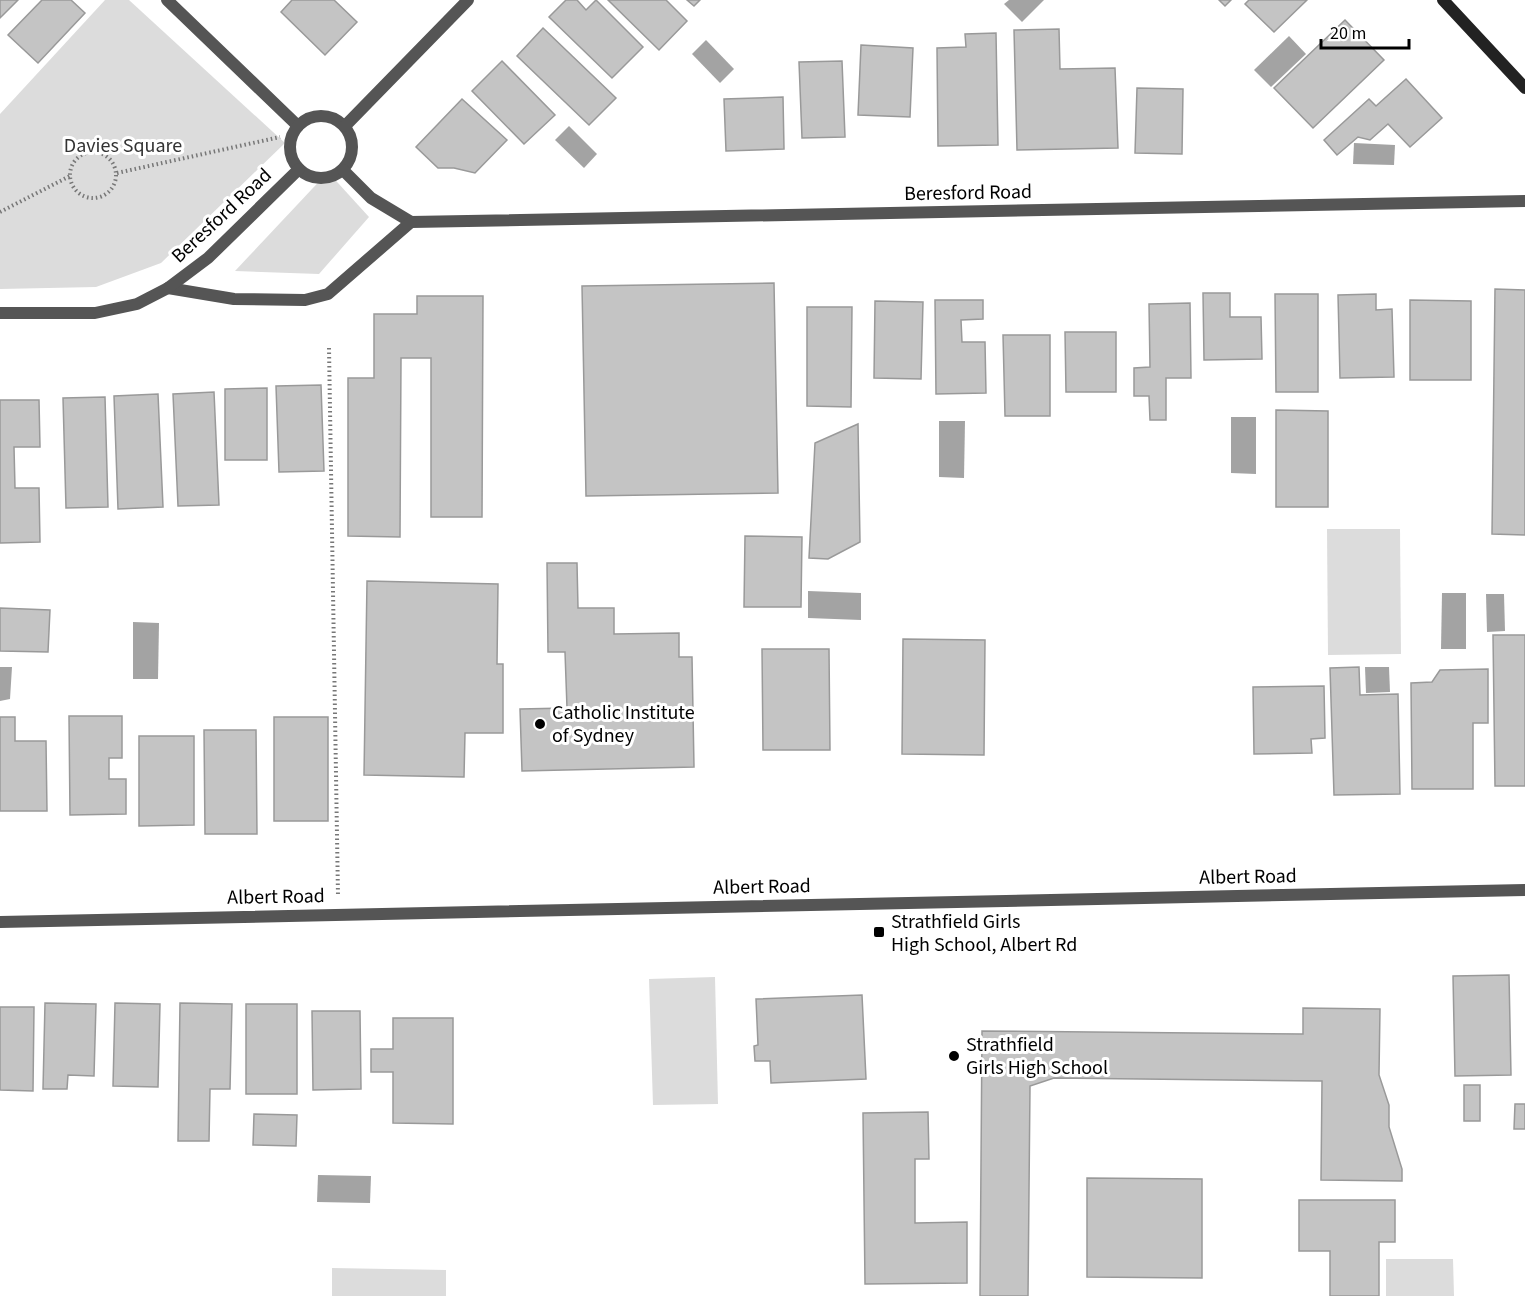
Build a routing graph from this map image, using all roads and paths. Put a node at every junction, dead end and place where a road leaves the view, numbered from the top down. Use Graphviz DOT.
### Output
graph roads {
  1 [pos="166,0"];
  2 [pos="468,0"];
  3 [pos="1443,0"];
  4 [pos="1525,88"];
  5 [pos="298,126"];
  6 [pos="345,126"];
  7 [pos="291,140"];
  8 [pos="299,169"];
  9 [pos="343,170"];
  10 [pos="117,173"];
  11 [pos="70,176"];
  12 [pos="1525,201"];
  13 [pos="0,212"];
  14 [pos="411,222"];
  15 [pos="168,288"];
  16 [pos="0,313"];
  17 [pos="329,348"];
  18 [pos="1525,890"];
  19 [pos="338,915"];
  20 [pos="0,922"];
  1 -- 5 [label="street"];
  2 -- 6 [label="street"];
  3 -- 4 [label="main road"];
  5 -- 6 [label="street"];
  5 -- 7 [label="street"];
  6 -- 9 [label="street"];
  7 -- 8 [label="street"];
  7 -- 10 [label="path"];
  8 -- 9 [label="street"];
  8 -- 15 [label="street, Beresford Road"];
  9 -- 14 [label="street"];
  10 -- 11 [label="path"];
  10 -- 11 [label="path"];
  11 -- 13 [label="path"];
  12 -- 14 [label="street, Beresford Road"];
  14 -- 15 [label="street, Beresford Road"];
  15 -- 16 [label="street, Beresford Road"];
  17 -- 19 [label="path"];
  18 -- 19 [label="street, Albert Road"];
  19 -- 20 [label="street, Albert Road"];
}
